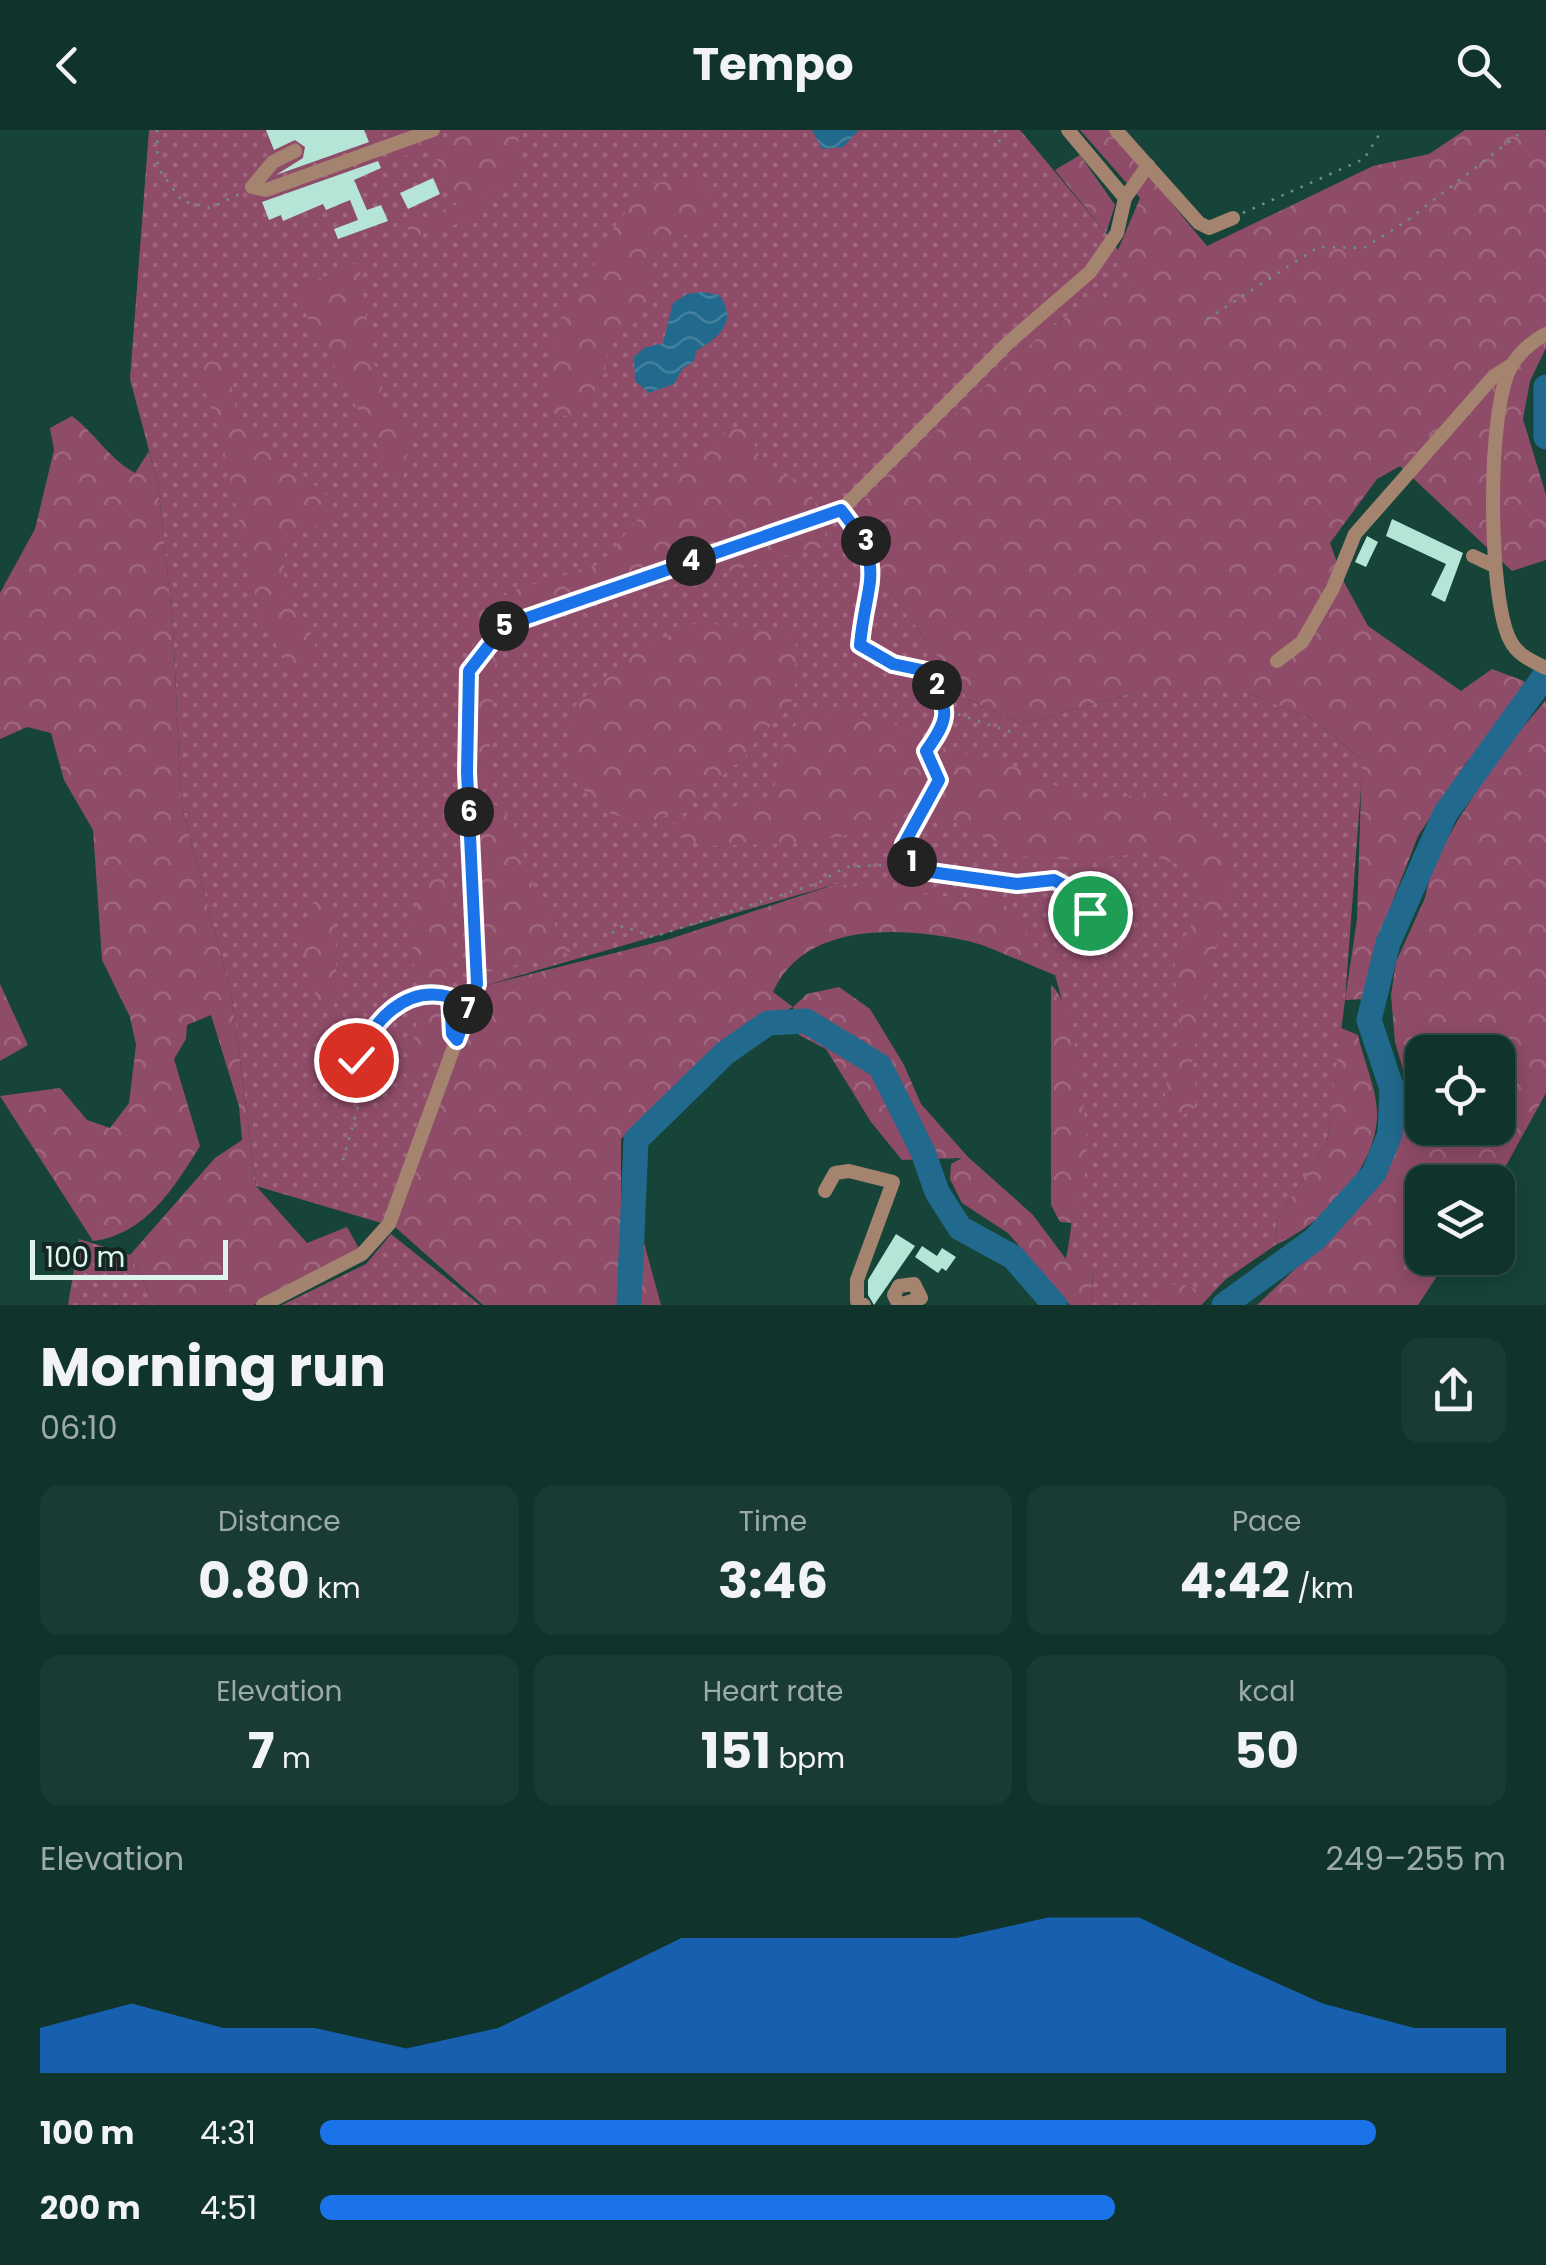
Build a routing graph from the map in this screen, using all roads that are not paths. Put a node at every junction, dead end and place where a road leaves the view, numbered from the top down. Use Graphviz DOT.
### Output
graph roads {
  1 [pos="433,130"];
  2 [pos="1068,130"];
  3 [pos="1116,130"];
  4 [pos="295,151"];
  5 [pos="1148,165"];
  6 [pos="1125,198"];
  7 [pos="1232,218"];
  8 [pos="1546,334"];
  9 [pos="1510,366"];
  10 [pos="1473,556"];
  11 [pos="1494,566"];
  12 [pos="1278,661"];
  13 [pos="1541,665"];
  14 [pos="825,1191"];
  15 [pos="263,1305"];
  16 [pos="864,1305"];
  1 -- 4 [label="lane"];
  2 -- 6 [label="lane"];
  3 -- 5 [label="lane"];
  5 -- 6 [label="lane"];
  5 -- 7 [label="lane"];
  6 -- 15 [label="lane"];
  8 -- 9 [label="lane"];
  9 -- 11 [label="lane"];
  9 -- 12 [label="lane"];
  10 -- 11 [label="lane"];
  11 -- 13 [label="lane"];
  14 -- 16 [label="lane"];
}
